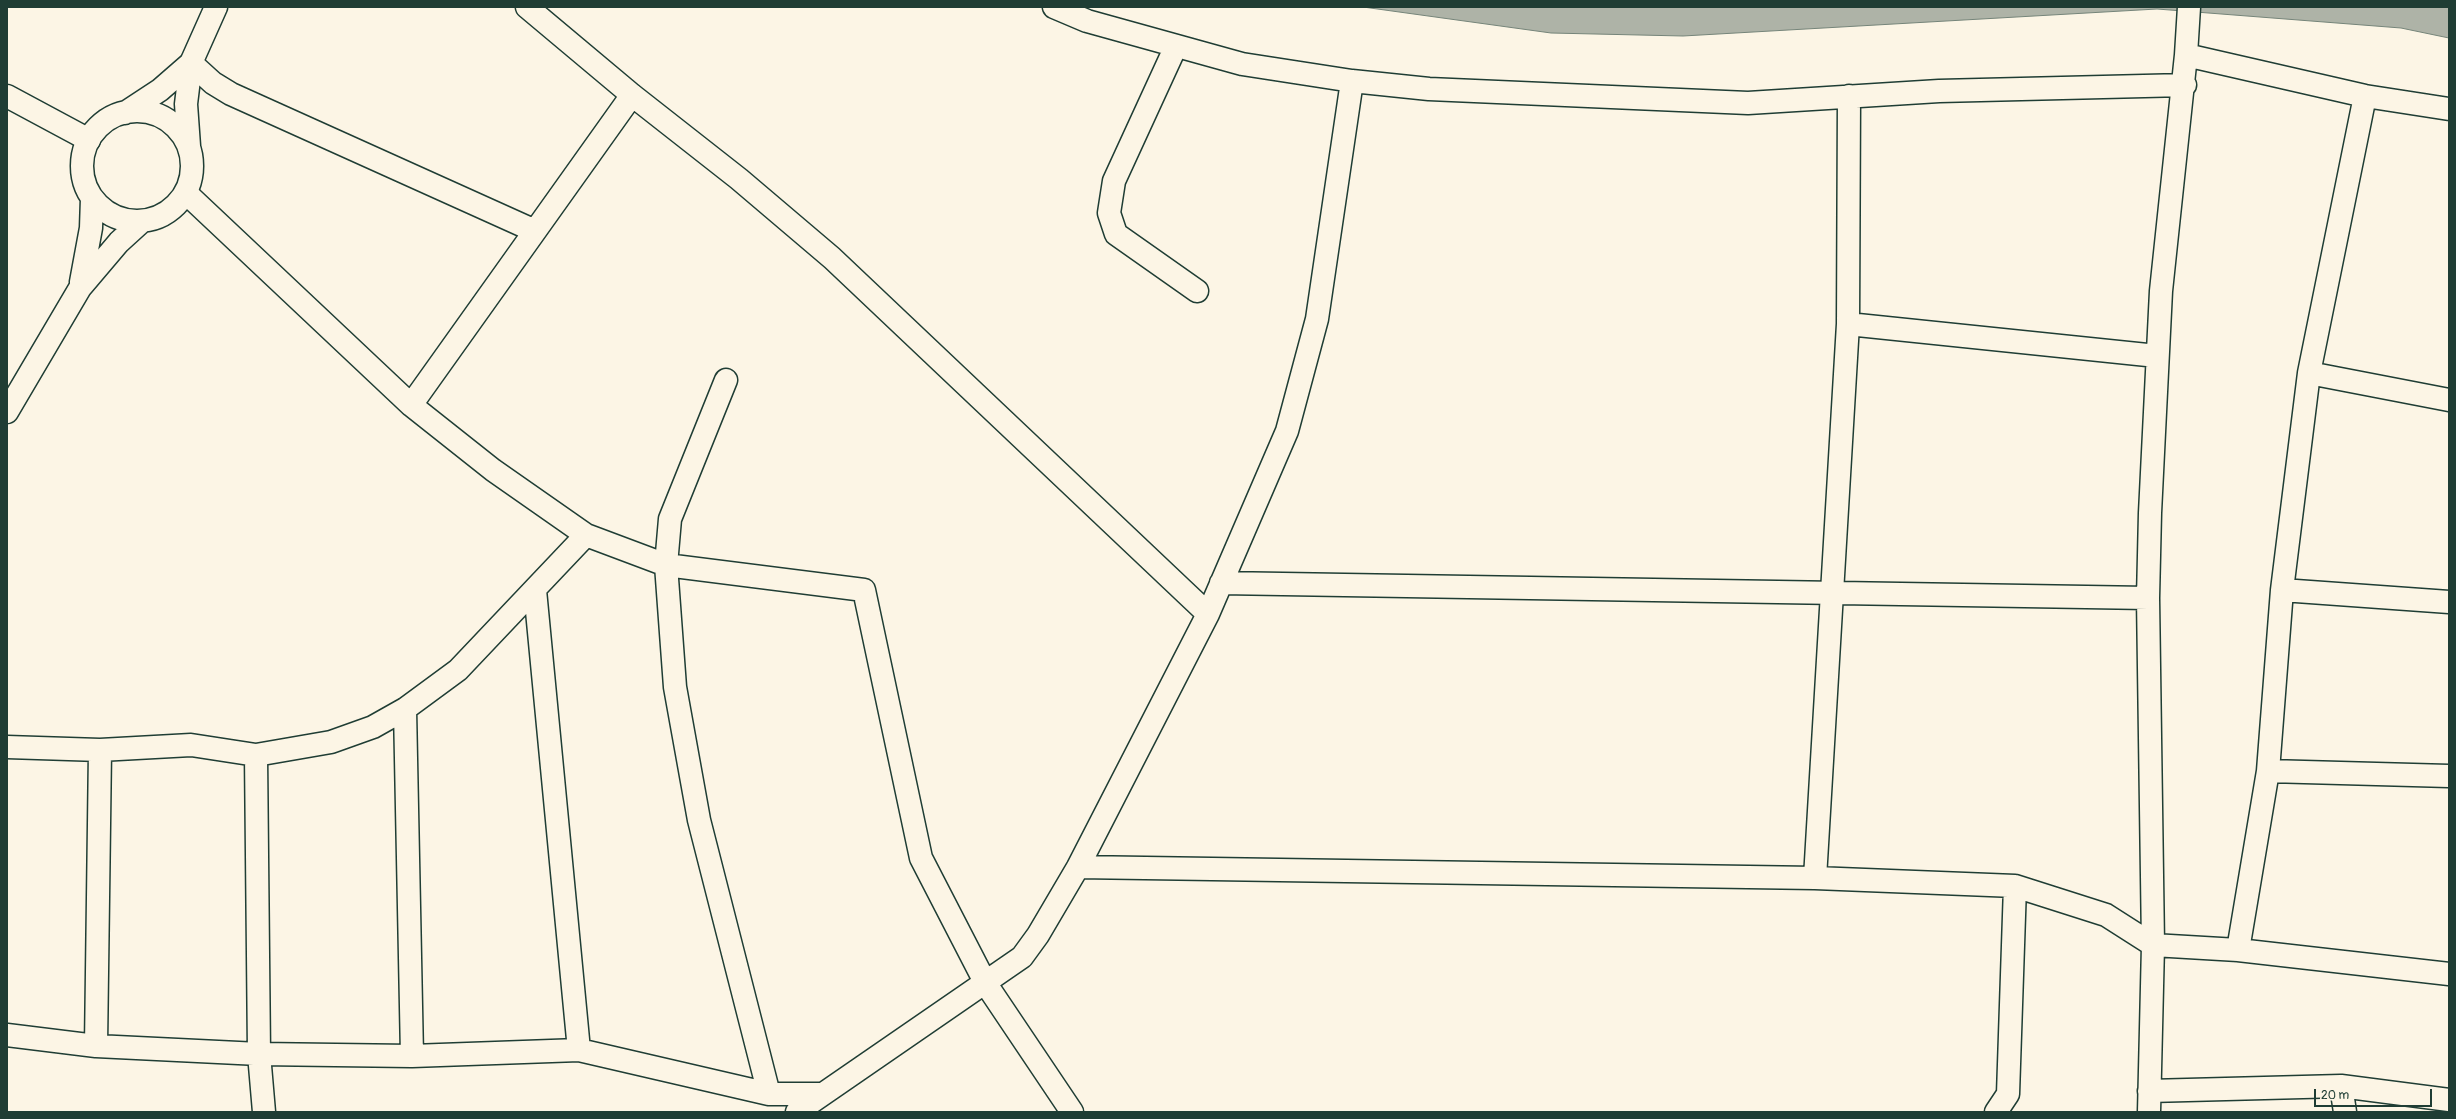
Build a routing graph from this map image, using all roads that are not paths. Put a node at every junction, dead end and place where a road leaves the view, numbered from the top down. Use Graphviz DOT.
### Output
graph roads {
  1 [pos="216,7"];
  2 [pos="527,7"];
  3 [pos="1054,7"];
  4 [pos="2189,7"];
  5 [pos="1176,46"];
  6 [pos="2186,55"];
  7 [pos="191,63"];
  8 [pos="1352,81"];
  9 [pos="2185,85"];
  10 [pos="632,95"];
  11 [pos="7,96"];
  12 [pos="1849,96"];
  13 [pos="2365,96"];
  14 [pos="2449,109"];
  15 [pos="125,113"];
  16 [pos="89,140"];
  17 [pos="189,147"];
  18 [pos="186,193"];
  19 [pos="92,198"];
  20 [pos="141,222"];
  21 [pos="535,231"];
  22 [pos="80,288"];
  23 [pos="1197,291"];
  24 [pos="1848,324"];
  25 [pos="2157,356"];
  26 [pos="2309,373"];
  27 [pos="726,380"];
  28 [pos="2449,400"];
  29 [pos="411,405"];
  30 [pos="7,412"];
  31 [pos="586,535"];
  32 [pos="666,565"];
  33 [pos="1221,583"];
  34 [pos="535,590"];
  35 [pos="2282,590"];
  36 [pos="1832,593"];
  37 [pos="2148,598"];
  38 [pos="2449,602"];
  39 [pos="1208,614"];
  40 [pos="405,709"];
  41 [pos="7,747"];
  42 [pos="100,750"];
  43 [pos="256,755"];
  44 [pos="2268,771"];
  45 [pos="2449,776"];
  46 [pos="1078,867"];
  47 [pos="1815,878"];
  48 [pos="2015,886"];
  49 [pos="2153,944"];
  50 [pos="2238,950"];
  51 [pos="2449,974"];
  52 [pos="986,984"];
  53 [pos="7,1035"];
  54 [pos="96,1046"];
  55 [pos="579,1050"];
  56 [pos="259,1054"];
  57 [pos="412,1056"];
  58 [pos="2341,1086"];
  59 [pos="769,1094"];
  60 [pos="822,1094"];
  61 [pos="2449,1100"];
  62 [pos="2149,1102"];
  63 [pos="264,1112"];
  64 [pos="797,1112"];
  65 [pos="1072,1112"];
  66 [pos="1996,1112"];
  67 [pos="2345,1112"];
  1 -- 7 [label="street"];
  2 -- 10 [label="street"];
  3 -- 5 [label="street"];
  4 -- 6 [label="street"];
  5 -- 8 [label="street"];
  5 -- 23 [label="street"];
  6 -- 9 [label="street"];
  6 -- 13 [label="street"];
  7 -- 15 [label="street"];
  7 -- 17 [label="street"];
  7 -- 21 [label="street"];
  8 -- 12 [label="street"];
  8 -- 33 [label="street"];
  9 -- 12 [label="street"];
  9 -- 25 [label="street"];
  10 -- 21 [label="street"];
  10 -- 39 [label="street"];
  11 -- 16 [label="street"];
  12 -- 24 [label="street"];
  13 -- 14 [label="street"];
  13 -- 26 [label="street"];
  15 -- 16 [label="street"];
  15 -- 17 [label="street"];
  16 -- 19 [label="street"];
  17 -- 18 [label="street"];
  18 -- 20 [label="street"];
  18 -- 29 [label="street"];
  19 -- 20 [label="street"];
  19 -- 22 [label="street"];
  20 -- 22 [label="street"];
  21 -- 29 [label="street"];
  22 -- 30 [label="street"];
  24 -- 25 [label="street"];
  24 -- 36 [label="street"];
  25 -- 37 [label="street"];
  26 -- 28 [label="street"];
  26 -- 35 [label="street"];
  27 -- 32 [label="street"];
  29 -- 31 [label="street"];
  31 -- 32 [label="street"];
  31 -- 34 [label="street"];
  32 -- 52 [label="street"];
  32 -- 59 [label="street"];
  33 -- 36 [label="street"];
  33 -- 39 [label="street"];
  34 -- 40 [label="street"];
  34 -- 55 [label="street"];
  35 -- 38 [label="street"];
  35 -- 44 [label="street"];
  36 -- 37 [label="street"];
  36 -- 47 [label="street"];
  37 -- 49 [label="street"];
  39 -- 46 [label="street"];
  40 -- 43 [label="street"];
  40 -- 57 [label="street"];
  41 -- 42 [label="street"];
  42 -- 43 [label="street"];
  42 -- 54 [label="street"];
  43 -- 56 [label="street"];
  44 -- 45 [label="street"];
  44 -- 50 [label="street"];
  46 -- 47 [label="street"];
  46 -- 52 [label="street"];
  47 -- 48 [label="street"];
  48 -- 49 [label="street"];
  48 -- 66 [label="street"];
  49 -- 50 [label="street"];
  49 -- 62 [label="street"];
  50 -- 51 [label="street"];
  52 -- 60 [label="street"];
  52 -- 65 [label="street"];
  53 -- 54 [label="street"];
  54 -- 56 [label="street"];
  55 -- 57 [label="street"];
  55 -- 59 [label="street"];
  56 -- 57 [label="street"];
  56 -- 63 [label="street"];
  58 -- 61 [label="street"];
  58 -- 62 [label="street"];
  58 -- 67 [label="street"];
  59 -- 60 [label="street"];
  60 -- 64 [label="street"];
}
